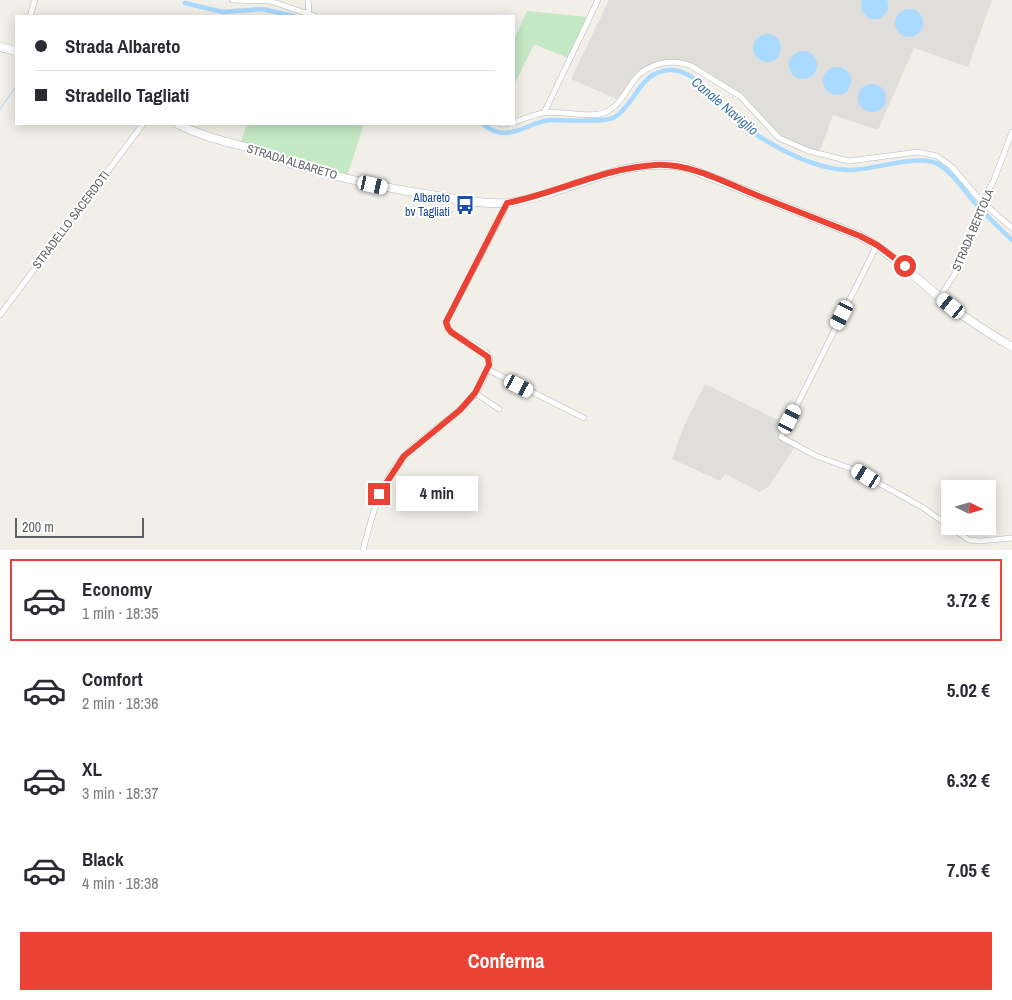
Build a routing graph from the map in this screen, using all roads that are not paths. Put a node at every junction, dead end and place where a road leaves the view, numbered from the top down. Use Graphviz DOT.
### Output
graph roads {
  1 [pos="36,0"];
  2 [pos="232,0"];
  3 [pos="308,0"];
  4 [pos="598,0"];
  5 [pos="30,15"];
  6 [pos="312,15"];
  7 [pos="0,48"];
  8 [pos="15,51"];
  9 [pos="544,113"];
  10 [pos="515,122"];
  11 [pos="142,125"];
  12 [pos="180,125"];
  13 [pos="1012,132"];
  14 [pos="982,202"];
  15 [pos="507,203"];
  16 [pos="1012,228"];
  17 [pos="877,245"];
  18 [pos="940,297"];
  19 [pos="0,315"];
  20 [pos="1012,347"];
  21 [pos="487,369"];
  22 [pos="475,393"];
  23 [pos="499,408"];
  24 [pos="584,418"];
  25 [pos="1012,538"];
  26 [pos="363,550"];
  1 -- 5 [label="street"];
  2 -- 6 [label="street"];
  3 -- 6 [label="street"];
  4 -- 9 [label="street"];
  7 -- 8 [label="street"];
  9 -- 10 [label="street"];
  9 -- 14 [label="street"];
  11 -- 19 [label="street, STRADELLO SACERDOTI"];
  12 -- 15 [label="street, STRADA ALBARETO"];
  13 -- 14 [label="street, STRADA BERTOLA"];
  14 -- 16 [label="street"];
  14 -- 18 [label="street, STRADA BERTOLA"];
  15 -- 17 [label="street, STRADA ALBARETO"];
  15 -- 21 [label="street"];
  17 -- 18 [label="street, STRADA ALBARETO"];
  17 -- 25 [label="street"];
  18 -- 20 [label="street, STRADA ALBARETO"];
  21 -- 22 [label="street"];
  21 -- 24 [label="street"];
  22 -- 23 [label="street"];
  22 -- 26 [label="street"];
}
